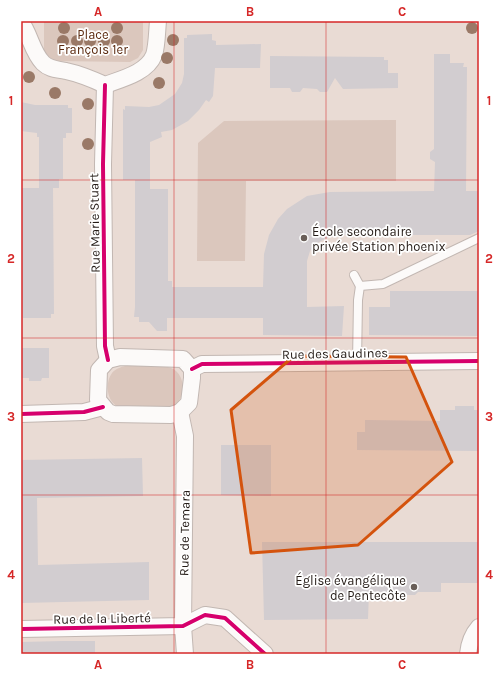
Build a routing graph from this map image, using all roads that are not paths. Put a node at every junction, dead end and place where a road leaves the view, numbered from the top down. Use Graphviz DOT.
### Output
graph roads {
  1 [pos="158,21"];
  2 [pos="21,22"];
  3 [pos="105,85"];
  4 [pos="479,238"];
  5 [pos="354,275"];
  6 [pos="360,286"];
  7 [pos="108,360"];
  8 [pos="479,361"];
  9 [pos="357,363"];
  10 [pos="192,368"];
  11 [pos="103,407"];
  12 [pos="180,412"];
  13 [pos="21,414"];
  14 [pos="183,626"];
  15 [pos="479,627"];
  16 [pos="21,629"];
  17 [pos="185,654"];
  18 [pos="265,654"];
  19 [pos="468,654"];
  1 -- 3 [label="street"];
  2 -- 3 [label="street"];
  3 -- 7 [label="street, Rue Marie Stuart"];
  4 -- 6 [label="lane"];
  5 -- 6 [label="lane"];
  6 -- 9 [label="lane"];
  7 -- 10 [label="street"];
  7 -- 11 [label="street"];
  8 -- 9 [label="street, Rue des Gaudines"];
  9 -- 10 [label="street, Rue des Gaudines"];
  10 -- 12 [label="street"];
  11 -- 12 [label="street"];
  11 -- 13 [label="street"];
  12 -- 14 [label="street, Rue de Temara"];
  14 -- 16 [label="street, Rue de la Liberté"];
  14 -- 17 [label="street, Rue de Temara"];
  14 -- 18 [label="street"];
  15 -- 19 [label="street"];
}
